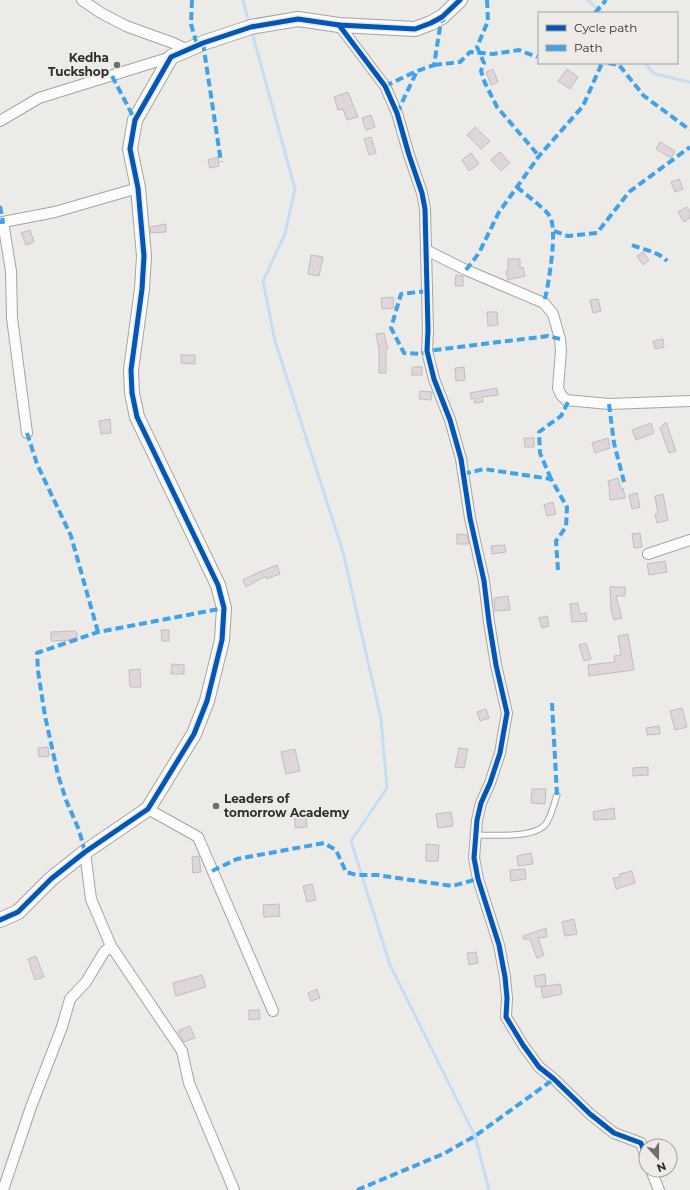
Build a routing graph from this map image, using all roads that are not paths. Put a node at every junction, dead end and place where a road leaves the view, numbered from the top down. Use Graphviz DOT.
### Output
graph roads {
  1 [pos="82,0"];
  2 [pos="460,0"];
  3 [pos="339,25"];
  4 [pos="188,50"];
  5 [pos="171,57"];
  6 [pos="0,121"];
  7 [pos="138,188"];
  8 [pos="426,250"];
  9 [pos="690,401"];
  10 [pos="27,433"];
  11 [pos="690,540"];
  12 [pos="648,554"];
  13 [pos="557,795"];
  14 [pos="148,809"];
  15 [pos="476,835"];
  16 [pos="85,852"];
  17 [pos="0,920"];
  18 [pos="111,946"];
  19 [pos="273,1010"];
  20 [pos="638,1142"];
  21 [pos="654,1178"];
  22 [pos="3,1190"];
  23 [pos="234,1190"];
  24 [pos="659,1190"];
  1 -- 4 [label="street"];
  2 -- 3 [label="street"];
  3 -- 4 [label="street"];
  3 -- 8 [label="street"];
  4 -- 5 [label="street"];
  5 -- 6 [label="street"];
  5 -- 7 [label="street"];
  7 -- 10 [label="street"];
  7 -- 14 [label="street"];
  8 -- 9 [label="street"];
  8 -- 15 [label="street"];
  11 -- 12 [label="street"];
  13 -- 15 [label="lane"];
  14 -- 16 [label="street"];
  14 -- 19 [label="street"];
  15 -- 20 [label="street"];
  16 -- 17 [label="street"];
  16 -- 18 [label="street"];
  18 -- 22 [label="street"];
  18 -- 23 [label="street"];
  21 -- 24 [label="street"];
}
